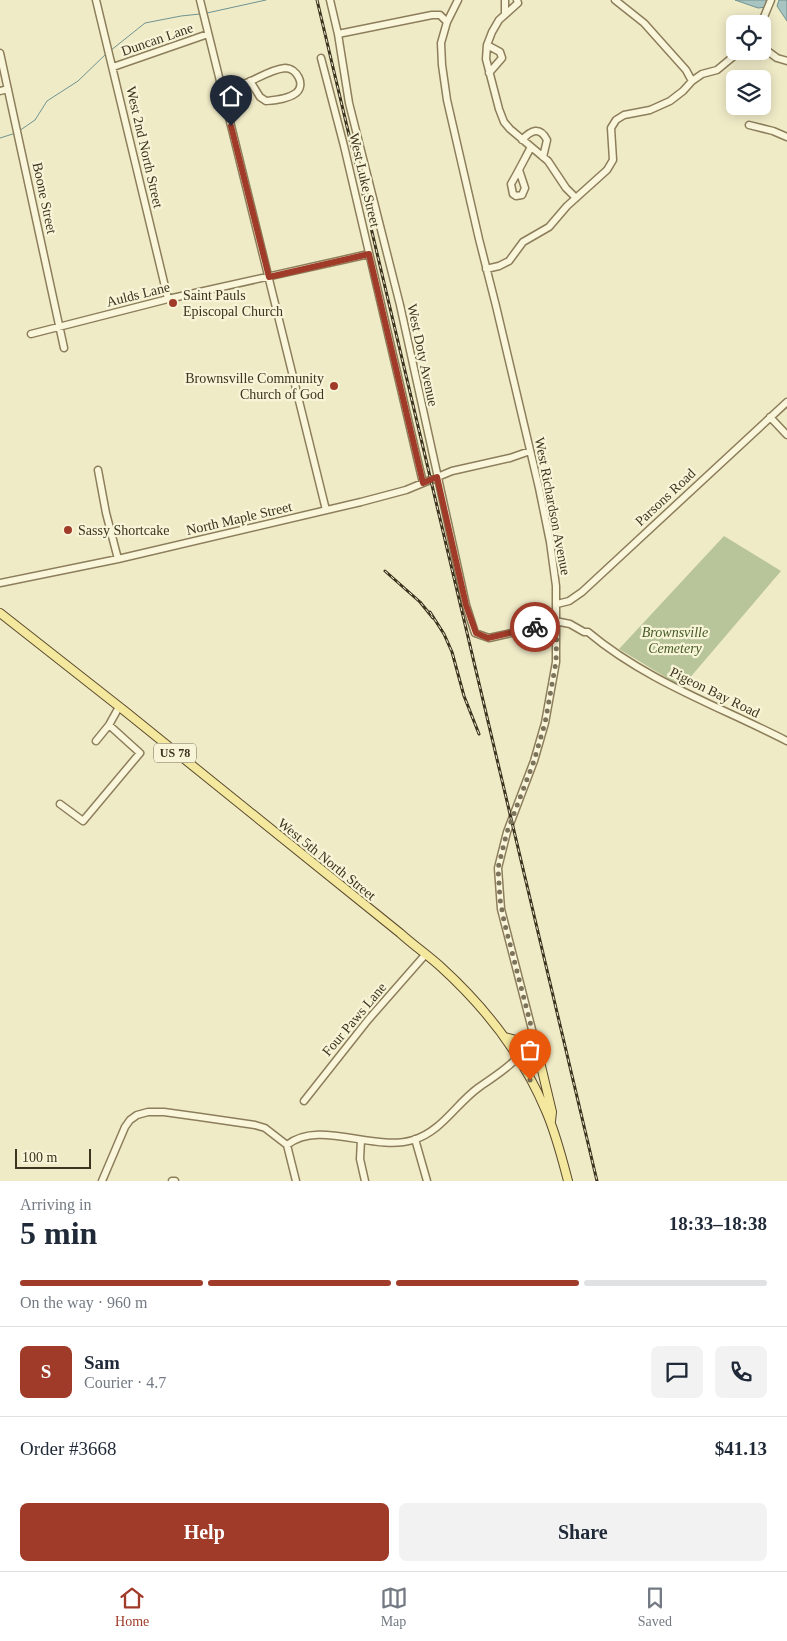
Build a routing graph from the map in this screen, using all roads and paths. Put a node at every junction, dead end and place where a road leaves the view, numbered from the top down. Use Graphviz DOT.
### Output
graph roads {
  1 [pos="96,0"];
  2 [pos="200,0"];
  3 [pos="330,0"];
  4 [pos="458,0"];
  5 [pos="506,0"];
  6 [pos="517,0"];
  7 [pos="615,0"];
  8 [pos="771,0"];
  9 [pos="505,13"];
  10 [pos="765,15"];
  11 [pos="447,22"];
  12 [pos="208,34"];
  13 [pos="338,34"];
  14 [pos="488,45"];
  15 [pos="0,53"];
  16 [pos="771,54"];
  17 [pos="321,58"];
  18 [pos="729,60"];
  19 [pos="787,61"];
  20 [pos="113,67"];
  21 [pos="489,73"];
  22 [pos="250,81"];
  23 [pos="692,81"];
  24 [pos="8,89"];
  25 [pos="222,89"];
  26 [pos="0,91"];
  27 [pos="749,125"];
  28 [pos="787,137"];
  29 [pos="522,140"];
  30 [pos="531,147"];
  31 [pos="543,156"];
  32 [pos="519,170"];
  33 [pos="576,198"];
  34 [pos="369,254"];
  35 [pos="486,269"];
  36 [pos="269,277"];
  37 [pos="168,299"];
  38 [pos="59,327"];
  39 [pos="31,334"];
  40 [pos="64,348"];
  41 [pos="787,402"];
  42 [pos="770,417"];
  43 [pos="787,435"];
  44 [pos="530,451"];
  45 [pos="98,470"];
  46 [pos="437,477"];
  47 [pos="423,483"];
  48 [pos="326,510"];
  49 [pos="118,559"];
  50 [pos="0,583"];
  51 [pos="557,604"];
  52 [pos="0,613"];
  53 [pos="557,623"];
  54 [pos="119,707"];
  55 [pos="109,725"];
  56 [pos="96,740"];
  57 [pos="787,741"];
  58 [pos="60,804"];
  59 [pos="425,955"];
  60 [pos="528,1018"];
  61 [pos="530,1036"];
  62 [pos="505,1037"];
  63 [pos="536,1045"];
  64 [pos="518,1058"];
  65 [pos="304,1101"];
  66 [pos="550,1123"];
  67 [pos="415,1139"];
  68 [pos="361,1140"];
  69 [pos="287,1145"];
  70 [pos="102,1181"];
  71 [pos="296,1181"];
  72 [pos="365,1181"];
  73 [pos="426,1181"];
  74 [pos="568,1181"];
  1 -- 20 [label="street, West 2nd North Street"];
  2 -- 12 [label="street"];
  3 -- 13 [label="street, West Doty Avenue"];
  4 -- 11 [label="street, West Richardson Avenue"];
  5 -- 9 [label="street"];
  6 -- 9 [label="street"];
  7 -- 23 [label="street"];
  8 -- 10 [label="street"];
  9 -- 14 [label="street"];
  11 -- 13 [label="street"];
  11 -- 35 [label="street, West Richardson Avenue"];
  12 -- 20 [label="street, Duncan Lane"];
  12 -- 25 [label="street"];
  13 -- 46 [label="street, West Doty Avenue"];
  14 -- 21 [label="street"];
  14 -- 21 [label="street"];
  15 -- 24 [label="street, Boone Street"];
  16 -- 19 [label="street"];
  17 -- 34 [label="street, West Luke Street"];
  18 -- 23 [label="street"];
  20 -- 37 [label="street, West 2nd North Street"];
  21 -- 29 [label="street"];
  22 -- 22 [label="street"];
  22 -- 25 [label="street"];
  23 -- 33 [label="street"];
  24 -- 26 [label="street"];
  24 -- 38 [label="street, Boone Street"];
  25 -- 36 [label="street"];
  27 -- 28 [label="street"];
  29 -- 30 [label="street"];
  29 -- 31 [label="street"];
  30 -- 31 [label="street"];
  30 -- 32 [label="street"];
  31 -- 33 [label="street"];
  33 -- 35 [label="street"];
  34 -- 36 [label="street, Aulds Lane"];
  34 -- 47 [label="street, West Luke Street"];
  35 -- 44 [label="street, West Richardson Avenue"];
  36 -- 37 [label="street, Aulds Lane"];
  36 -- 48 [label="street"];
  37 -- 38 [label="street, Aulds Lane"];
  38 -- 39 [label="street, Aulds Lane"];
  38 -- 40 [label="street, Boone Street"];
  41 -- 42 [label="street, Parsons Road"];
  42 -- 43 [label="street"];
  42 -- 51 [label="street, Parsons Road"];
  44 -- 46 [label="street, North Maple Street"];
  44 -- 51 [label="street, West Richardson Avenue"];
  45 -- 49 [label="street"];
  46 -- 47 [label="street, North Maple Street"];
  46 -- 53 [label="street, West Doty Avenue"];
  47 -- 48 [label="street, North Maple Street"];
  48 -- 49 [label="street, North Maple Street"];
  49 -- 50 [label="street, North Maple Street"];
  51 -- 53 [label="street, West Richardson Avenue"];
  52 -- 54 [label="main road, West 5th North Street / US 78"];
  53 -- 57 [label="street, Pigeon Bay Road"];
  53 -- 60 [label="street, West Richardson Avenue"];
  54 -- 55 [label="street"];
  54 -- 59 [label="main road, West 5th North Street / US 78"];
  55 -- 56 [label="street"];
  55 -- 58 [label="street"];
  59 -- 62 [label="main road, West 5th North Street / US 78"];
  59 -- 65 [label="street, Four Paws Lane"];
  60 -- 61 [label="street, West Richardson Avenue"];
  60 -- 63 [label="street, West Richardson Avenue"];
  61 -- 62 [label="main road"];
  61 -- 64 [label="street"];
  62 -- 64 [label="main road, West 5th North Street / US 78"];
  63 -- 64 [label="street"];
  63 -- 66 [label="main road"];
  64 -- 66 [label="main road, West 5th North Street / US 78"];
  64 -- 67 [label="street"];
  66 -- 74 [label="main road, West 5th North Street / US 78"];
  67 -- 68 [label="street"];
  67 -- 73 [label="street"];
  68 -- 69 [label="street"];
  68 -- 72 [label="street"];
  69 -- 70 [label="street"];
  69 -- 71 [label="street"];
}
